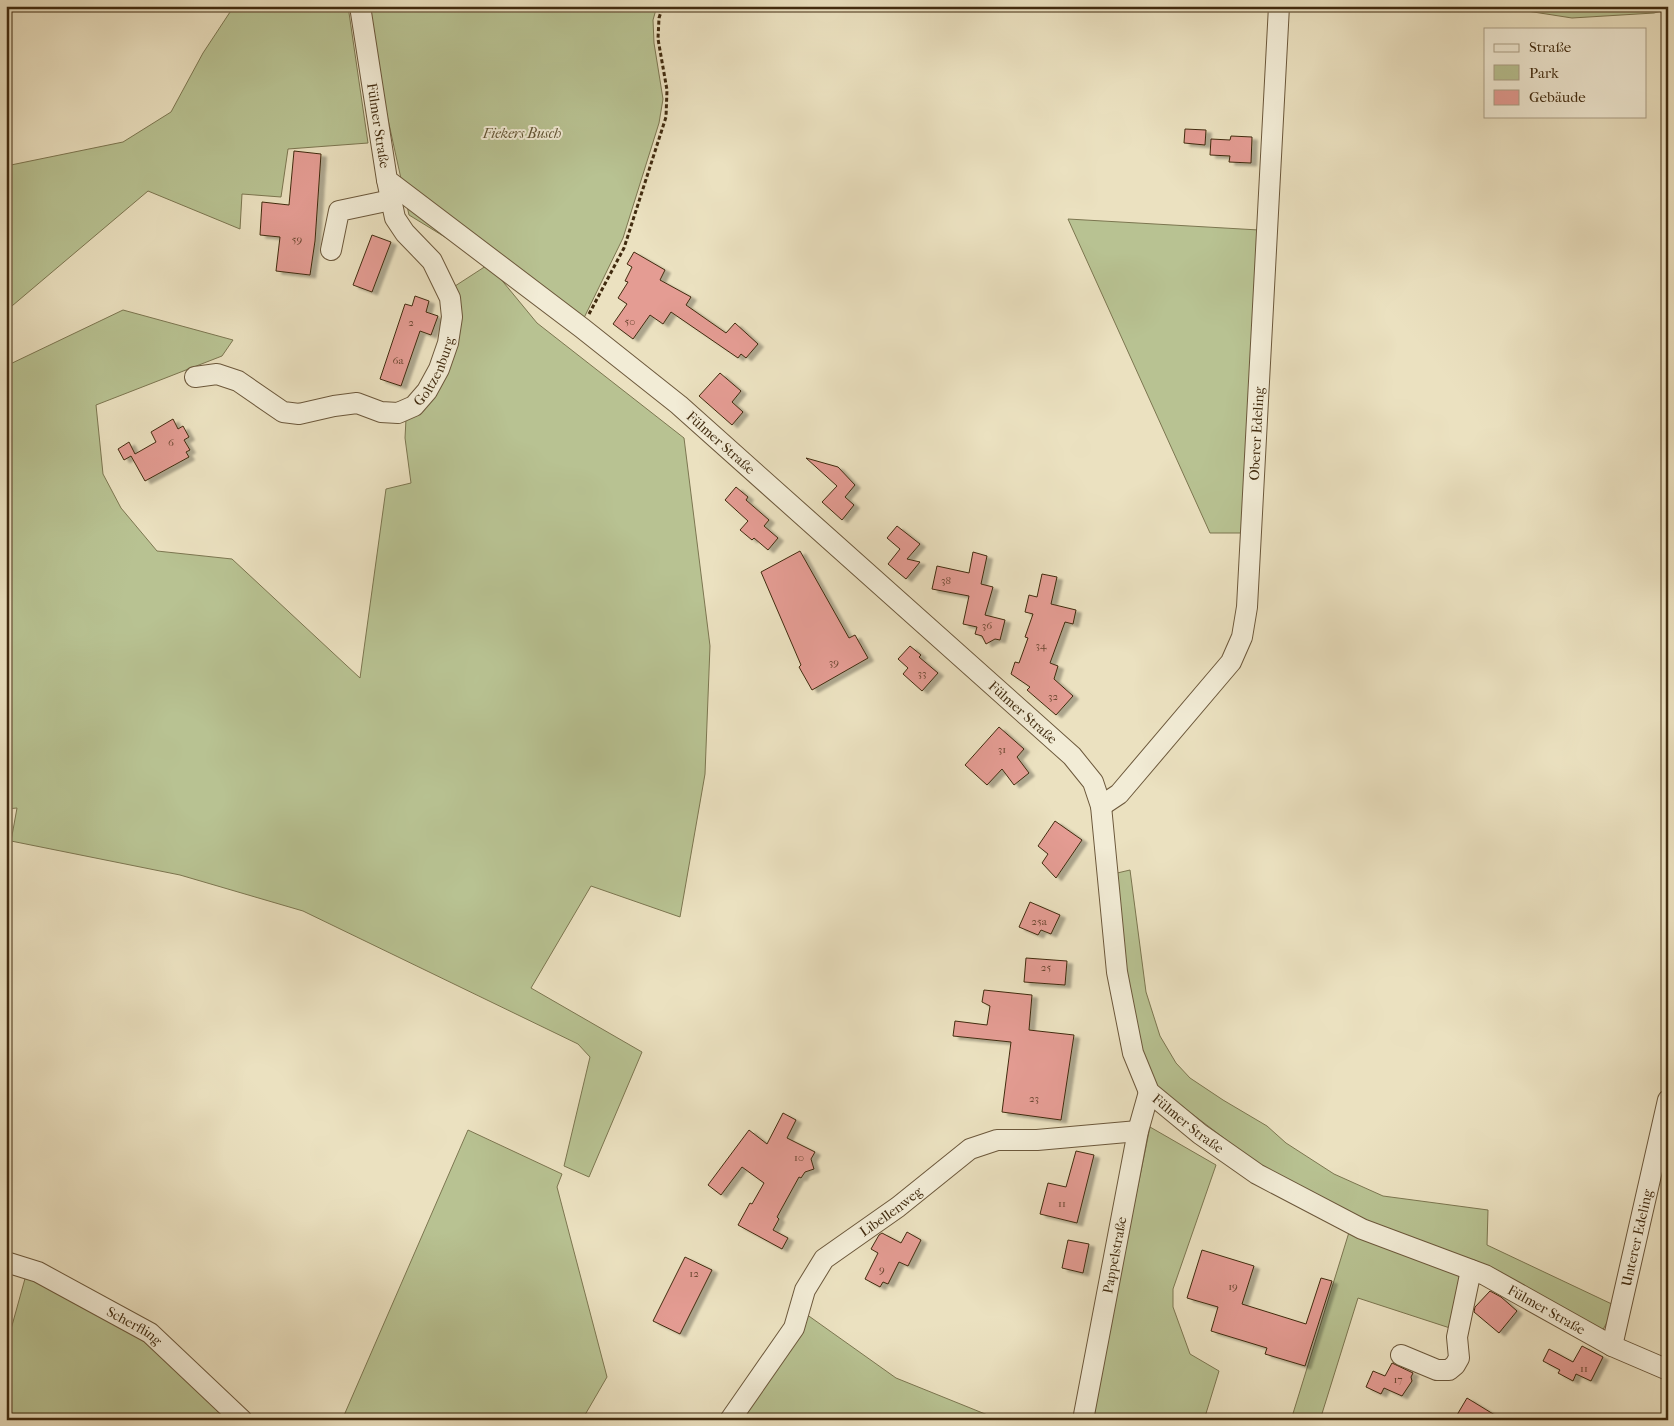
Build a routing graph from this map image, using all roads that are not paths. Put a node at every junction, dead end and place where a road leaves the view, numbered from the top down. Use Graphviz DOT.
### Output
graph roads {
  1 [pos="360,6"];
  2 [pos="1279,6"];
  3 [pos="387,180"];
  4 [pos="392,200"];
  5 [pos="331,250"];
  6 [pos="195,377"];
  7 [pos="1101,806"];
  8 [pos="1149,1092"];
  9 [pos="1668,1100"];
  10 [pos="1138,1130"];
  11 [pos="6,1262"];
  12 [pos="1471,1270"];
  13 [pos="1612,1346"];
  14 [pos="1401,1355"];
  15 [pos="1668,1370"];
  16 [pos="242,1420"];
  17 [pos="730,1420"];
  18 [pos="1083,1420"];
  1 -- 3 [label="street, Fülmer Straße"];
  2 -- 7 [label="street, Oberer Edeling"];
  3 -- 4 [label="street, Goltzenburg"];
  3 -- 7 [label="street, Fülmer Straße"];
  4 -- 5 [label="street"];
  4 -- 6 [label="street, Goltzenburg"];
  7 -- 8 [label="street, Fülmer Straße"];
  8 -- 10 [label="street, Pappelstraße"];
  8 -- 12 [label="street, Fülmer Straße"];
  9 -- 13 [label="street, Unterer Edeling"];
  10 -- 17 [label="street, Libellenweg"];
  10 -- 18 [label="street, Pappelstraße"];
  11 -- 16 [label="street, Scherfling"];
  12 -- 13 [label="street, Fülmer Straße"];
  12 -- 14 [label="street"];
  13 -- 15 [label="street, Fülmer Straße"];
}
